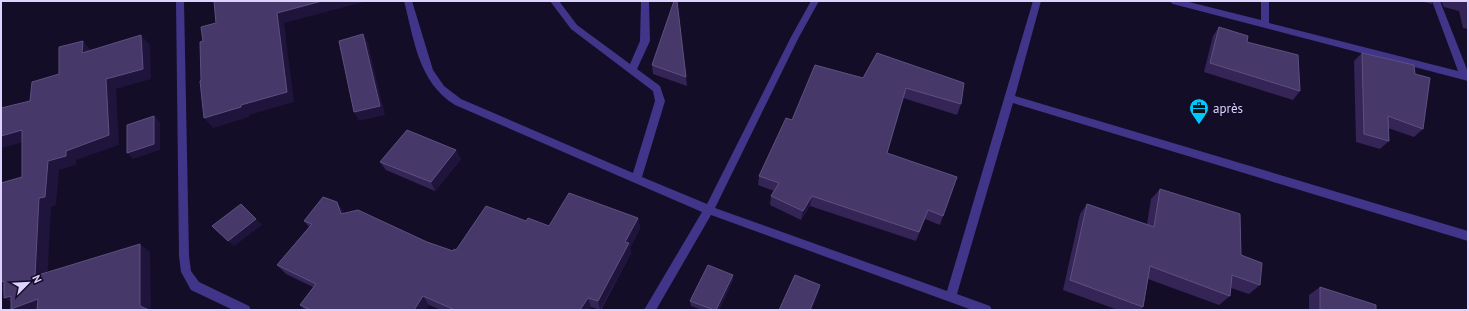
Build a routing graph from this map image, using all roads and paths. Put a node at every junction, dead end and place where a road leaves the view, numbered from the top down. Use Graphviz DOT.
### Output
graph roads {
  1 [pos="180,1"];
  2 [pos="408,1"];
  3 [pos="554,1"];
  4 [pos="645,1"];
  5 [pos="815,1"];
  6 [pos="1037,1"];
  7 [pos="1173,1"];
  8 [pos="1265,1"];
  9 [pos="1436,1"];
  10 [pos="1265,24"];
  11 [pos="632,71"];
  12 [pos="1466,77"];
  13 [pos="1010,98"];
  14 [pos="636,178"];
  15 [pos="709,210"];
  16 [pos="1468,236"];
  17 [pos="951,297"];
  18 [pos="245,310"];
  19 [pos="650,310"];
  20 [pos="986,310"];
  1 -- 18 [label="street"];
  2 -- 14 [label="street"];
  3 -- 11 [label="street"];
  4 -- 11 [label="street"];
  5 -- 15 [label="street"];
  6 -- 13 [label="street"];
  7 -- 10 [label="street"];
  8 -- 10 [label="street"];
  9 -- 12 [label="street"];
  10 -- 12 [label="street"];
  11 -- 14 [label="street"];
  13 -- 16 [label="street"];
  13 -- 17 [label="street"];
  14 -- 15 [label="street"];
  15 -- 17 [label="street"];
  15 -- 19 [label="street"];
  17 -- 20 [label="street"];
}
